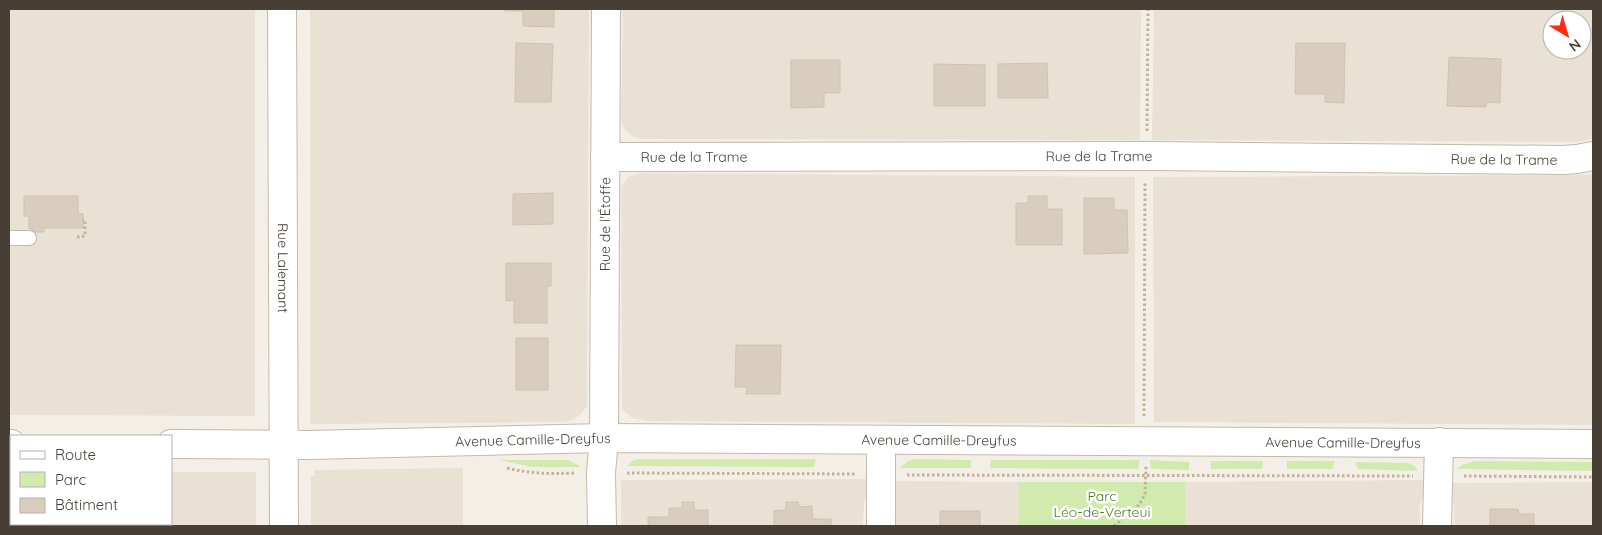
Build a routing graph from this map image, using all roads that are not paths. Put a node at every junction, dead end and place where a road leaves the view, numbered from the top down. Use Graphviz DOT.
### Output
graph roads {
  1 [pos="282,9"];
  2 [pos="606,9"];
  3 [pos="1593,156"];
  4 [pos="605,157"];
  5 [pos="9,238"];
  6 [pos="29,238"];
  7 [pos="604,438"];
  8 [pos="882,441"];
  9 [pos="1439,442"];
  10 [pos="172,444"];
  11 [pos="282,444"];
  12 [pos="1593,444"];
  13 [pos="284,526"];
  14 [pos="602,526"];
  15 [pos="881,526"];
  16 [pos="1437,526"];
  1 -- 11 [label="street, Rue Lalemant"];
  2 -- 4 [label="street, Rue de l'Étoffe"];
  3 -- 4 [label="street, Rue de la Trame"];
  4 -- 7 [label="street, Rue de l'Étoffe"];
  5 -- 6 [label="lane"];
  7 -- 8 [label="street, Avenue Camille-Dreyfus"];
  7 -- 11 [label="street, Avenue Camille-Dreyfus"];
  7 -- 14 [label="street, Rue de l'Étoffe"];
  8 -- 9 [label="street, Avenue Camille-Dreyfus"];
  8 -- 15 [label="street"];
  9 -- 12 [label="street, Avenue Camille-Dreyfus"];
  9 -- 16 [label="street"];
  10 -- 11 [label="street, Avenue Camille-Dreyfus"];
  11 -- 13 [label="street, Rue Lalemant"];
}
